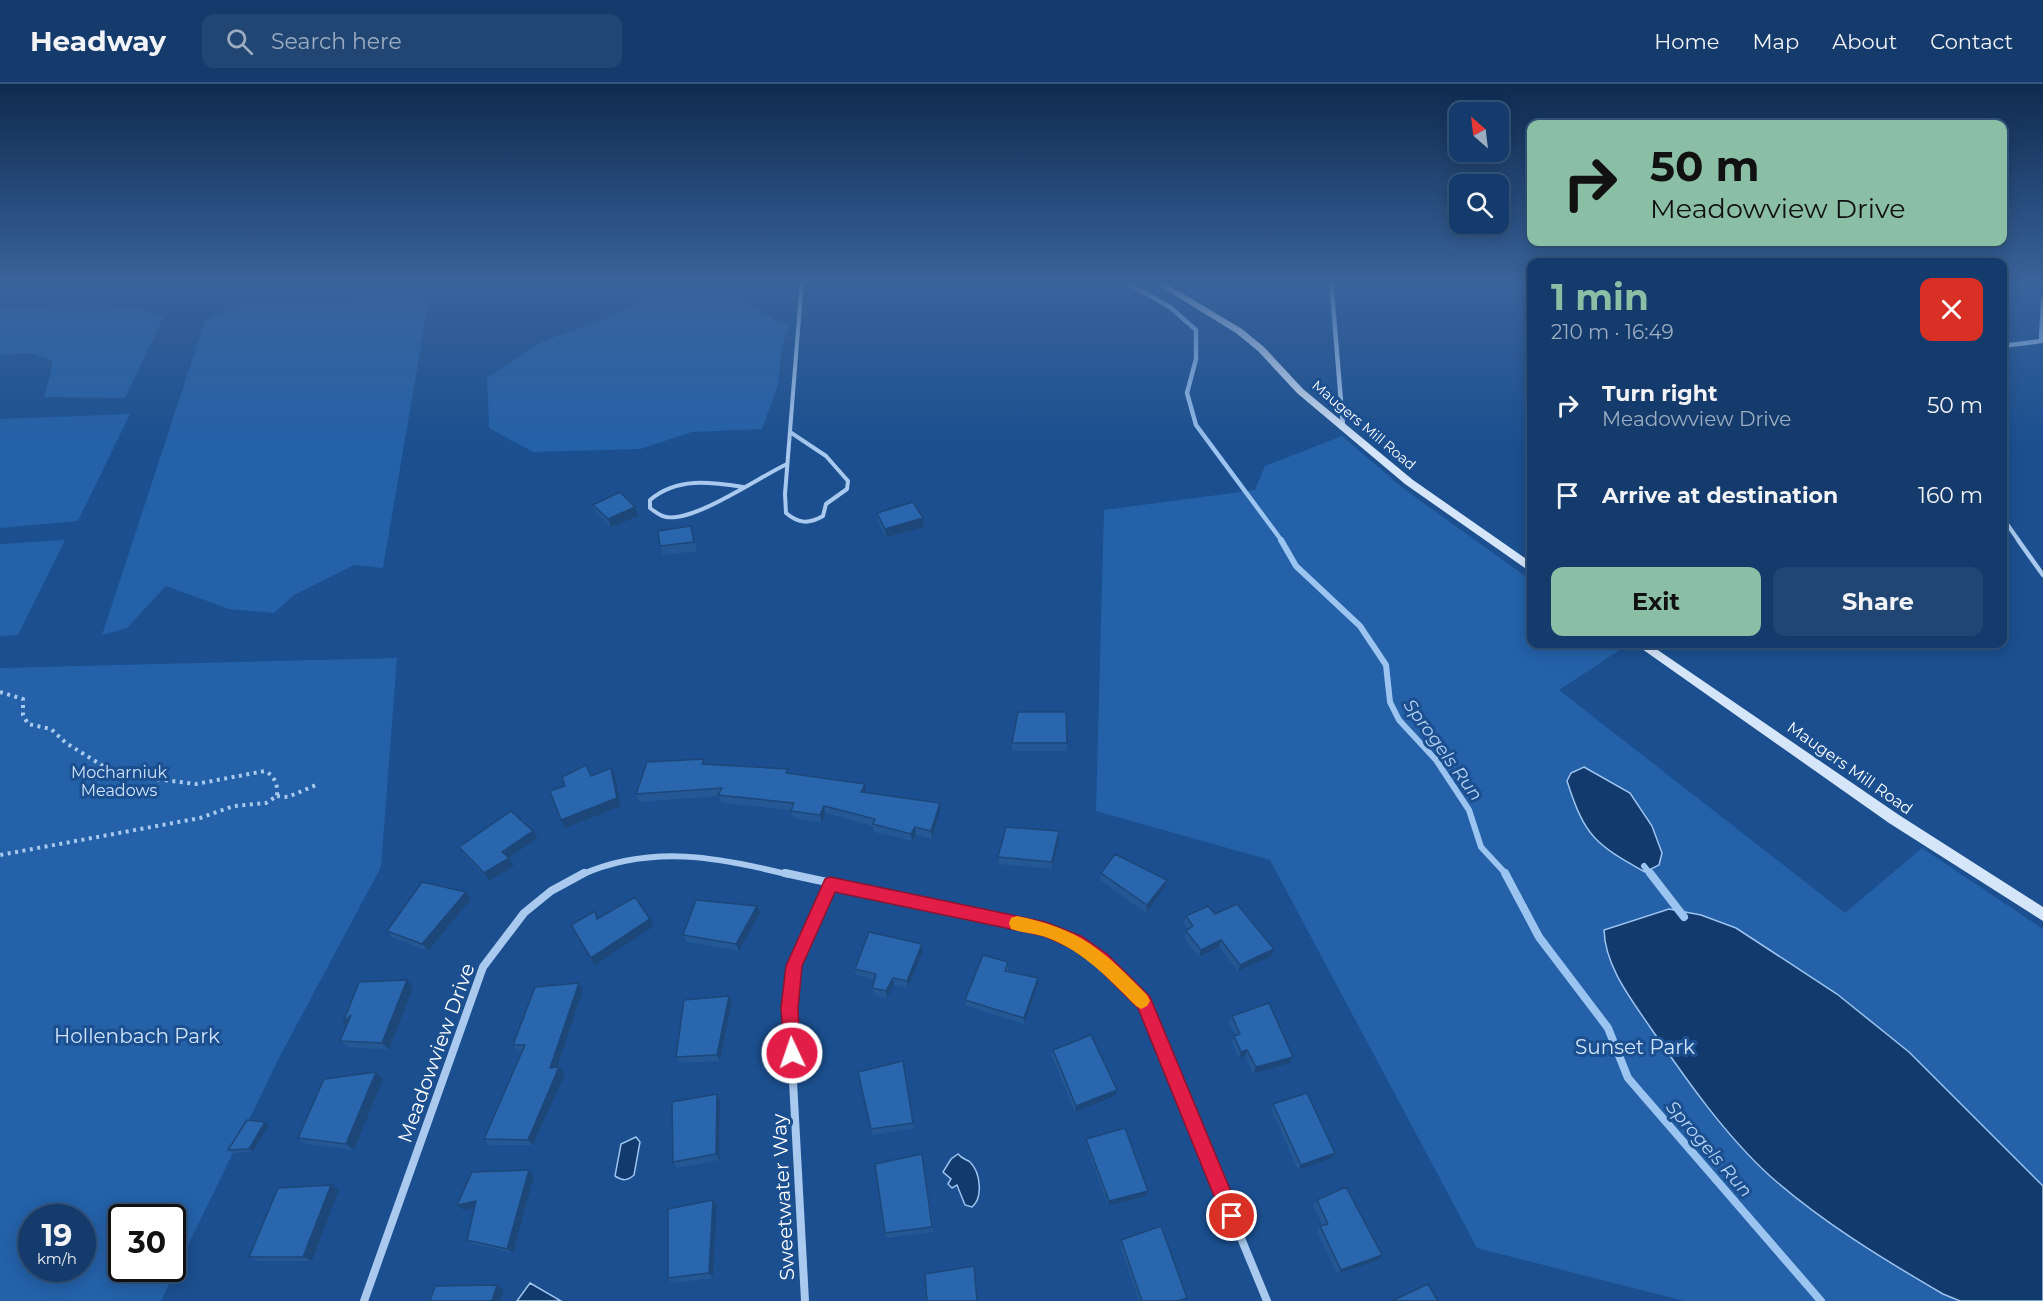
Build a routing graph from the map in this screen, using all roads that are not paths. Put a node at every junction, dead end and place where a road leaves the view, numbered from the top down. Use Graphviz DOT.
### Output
graph roads {
  1 [pos="799,337"];
  2 [pos="1244,337"];
  3 [pos="1336,337"];
  4 [pos="2041,337"];
  5 [pos="2007,345"];
  6 [pos="1343,426"];
  7 [pos="790,432"];
  8 [pos="788,464"];
  9 [pos="743,487"];
  10 [pos="2007,524"];
  11 [pos="1527,565"];
  12 [pos="2043,575"];
  13 [pos="1647,648"];
  14 [pos="830,884"];
  15 [pos="2043,915"];
  16 [pos="364,1301"];
  17 [pos="805,1301"];
  18 [pos="1267,1301"];
  1 -- 7 [label="lane"];
  2 -- 6 [label="street, Maugers Mill Road"];
  3 -- 6 [label="street"];
  4 -- 5 [label="street"];
  6 -- 11 [label="street, Maugers Mill Road"];
  7 -- 8 [label="lane"];
  7 -- 8 [label="lane"];
  8 -- 9 [label="lane"];
  9 -- 9 [label="lane"];
  10 -- 12 [label="lane"];
  13 -- 15 [label="street, Maugers Mill Road"];
  14 -- 16 [label="street, Meadowview Drive"];
  14 -- 17 [label="street, Sweetwater Way"];
  14 -- 18 [label="street, Meadowview Drive"];
}
